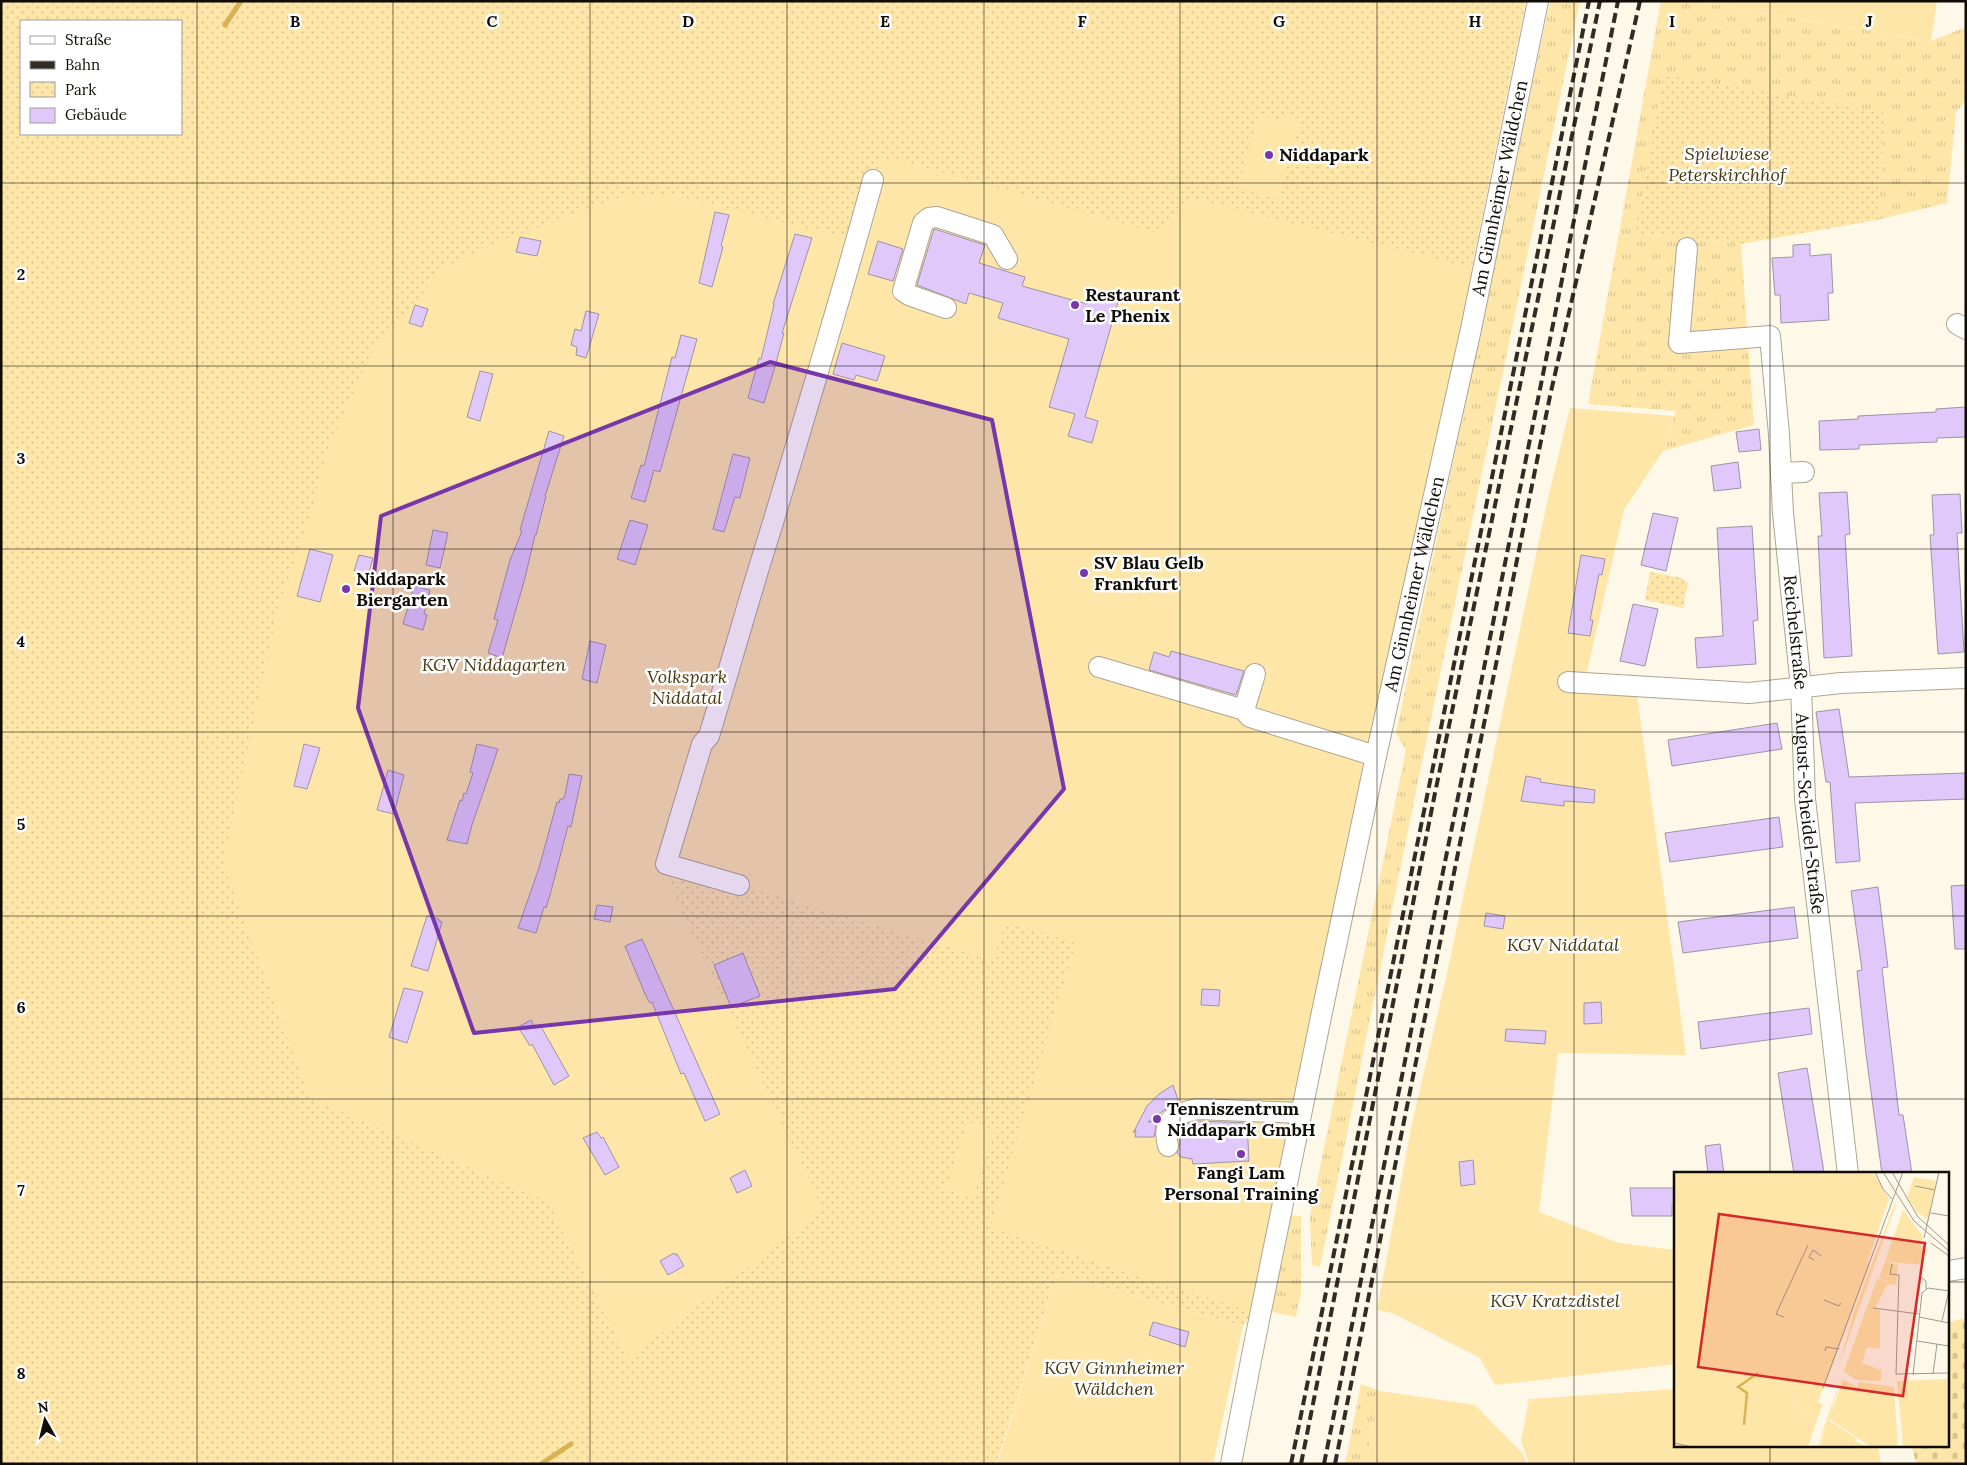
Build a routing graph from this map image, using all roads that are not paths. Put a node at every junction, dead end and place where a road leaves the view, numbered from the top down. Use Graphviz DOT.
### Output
graph roads {
  1 [pos="1538,1"];
  2 [pos="873,180"];
  3 [pos="1687,248"];
  4 [pos="1007,259"];
  5 [pos="946,308"];
  6 [pos="1804,472"];
  7 [pos="1781,473"];
  8 [pos="1099,667"];
  9 [pos="1255,674"];
  10 [pos="1966,678"];
  11 [pos="1568,682"];
  12 [pos="1801,687"];
  13 [pos="1244,710"];
  14 [pos="1376,756"];
  15 [pos="739,885"];
  16 [pos="1301,1113"];
  17 [pos="1168,1146"];
  18 [pos="1848,1172"];
  19 [pos="1966,1268"];
  20 [pos="1950,1271"];
  21 [pos="1231,1464"];
  1 -- 14 [label="street, Am Ginnheimer Wäldchen"];
  2 -- 15 [label="street"];
  3 -- 7 [label="street, Reichelstraße"];
  4 -- 5 [label="street"];
  6 -- 7 [label="street"];
  7 -- 12 [label="street, Reichelstraße"];
  8 -- 13 [label="street"];
  9 -- 13 [label="street"];
  10 -- 12 [label="street, Reichelstraße"];
  11 -- 12 [label="street, August-Scheidel-Straße"];
  12 -- 18 [label="street, August-Scheidel-Straße"];
  13 -- 14 [label="street"];
  14 -- 16 [label="street, Am Ginnheimer Wäldchen"];
  16 -- 17 [label="street"];
  16 -- 21 [label="street, Am Ginnheimer Wäldchen"];
  19 -- 20 [label="street"];
}
